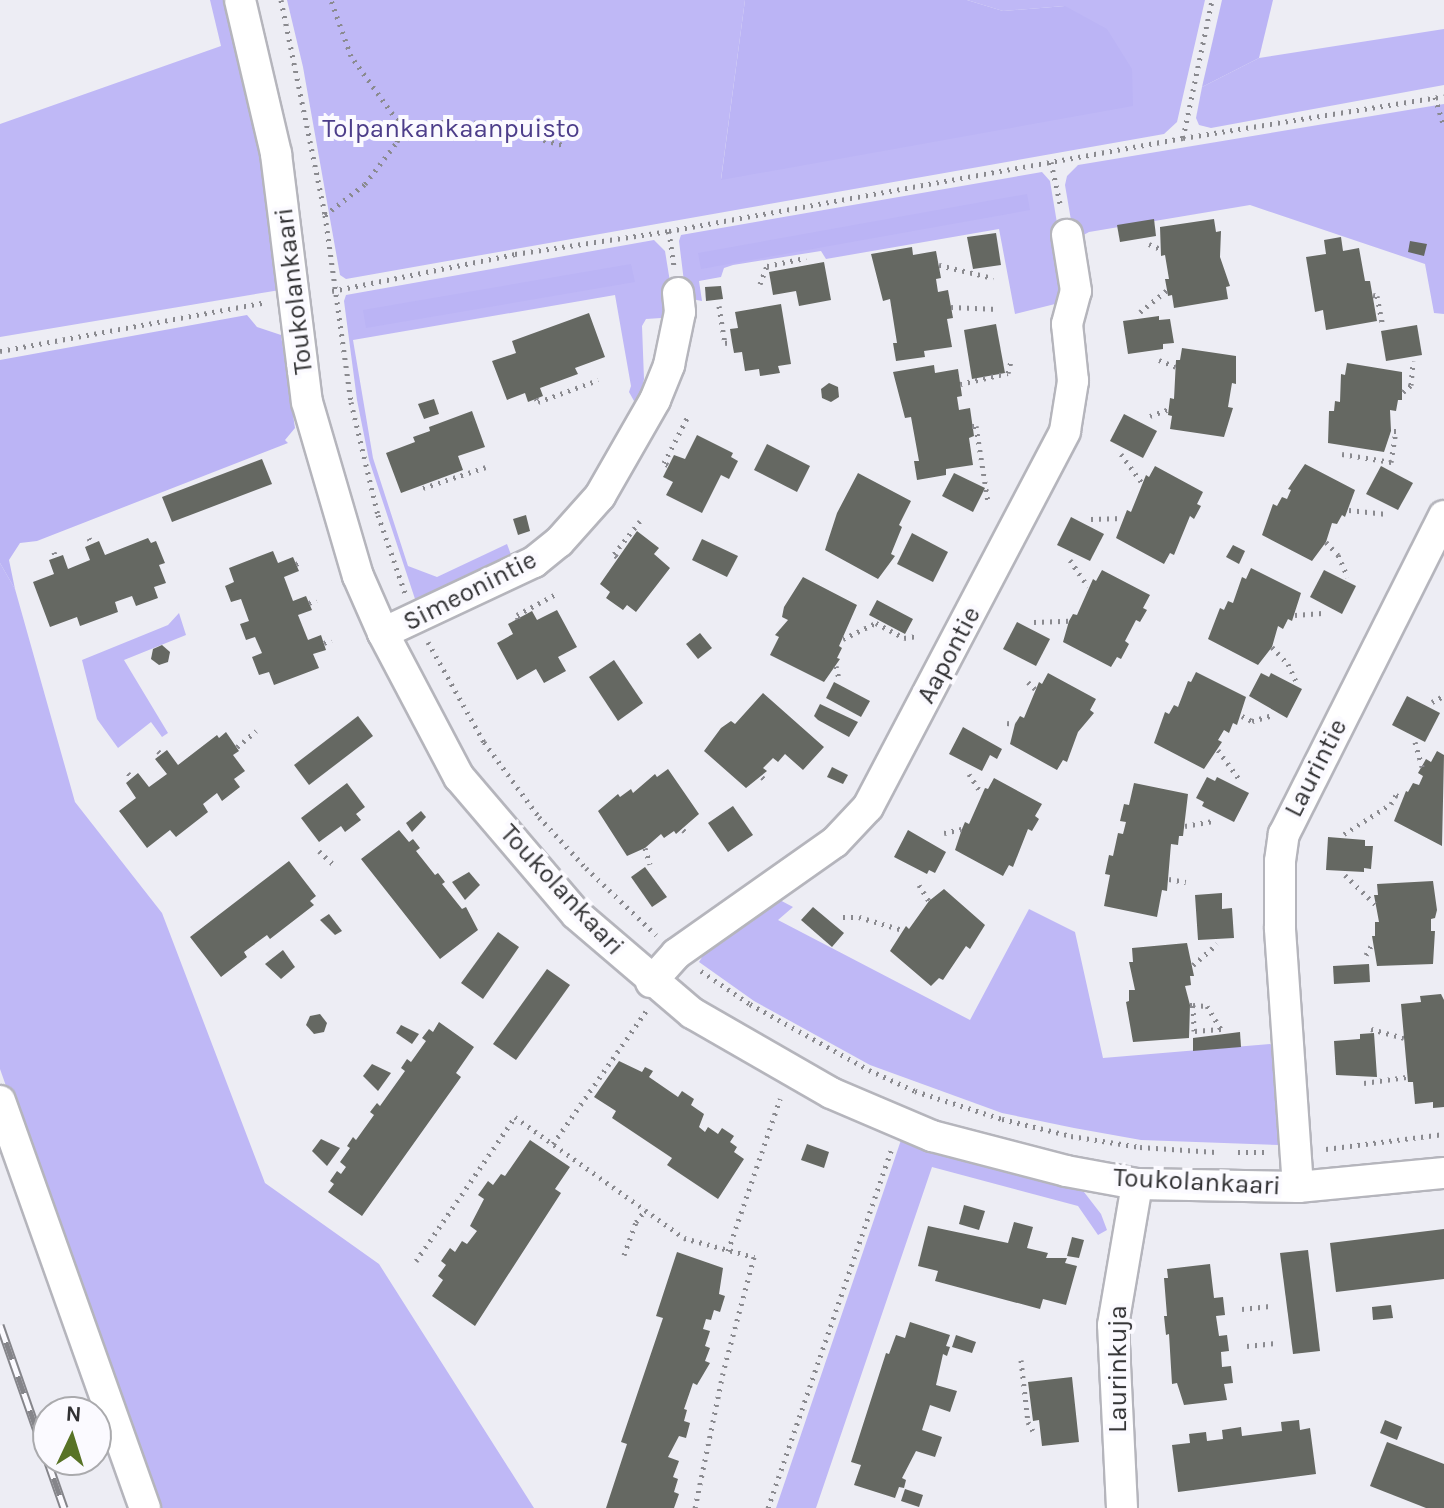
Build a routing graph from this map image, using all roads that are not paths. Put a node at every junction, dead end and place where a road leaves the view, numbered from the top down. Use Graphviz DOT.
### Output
graph roads {
  1 [pos="240,0"];
  2 [pos="1067,235"];
  3 [pos="678,293"];
  4 [pos="1444,516"];
  5 [pos="383,633"];
  6 [pos="656,986"];
  7 [pos="0,1101"];
  8 [pos="1444,1173"];
  9 [pos="1137,1184"];
  10 [pos="1298,1187"];
  11 [pos="145,1508"];
  12 [pos="1122,1508"];
  1 -- 5 [label="street, Toukolankaari"];
  2 -- 6 [label="street, Aapontie"];
  3 -- 5 [label="street, Simeonintie"];
  4 -- 10 [label="street, Laurintie"];
  5 -- 6 [label="street, Toukolankaari"];
  6 -- 9 [label="street, Toukolankaari"];
  7 -- 11 [label="street"];
  8 -- 10 [label="street, Toukolankaari"];
  9 -- 10 [label="street, Toukolankaari"];
  9 -- 12 [label="street, Laurinkuja"];
}
